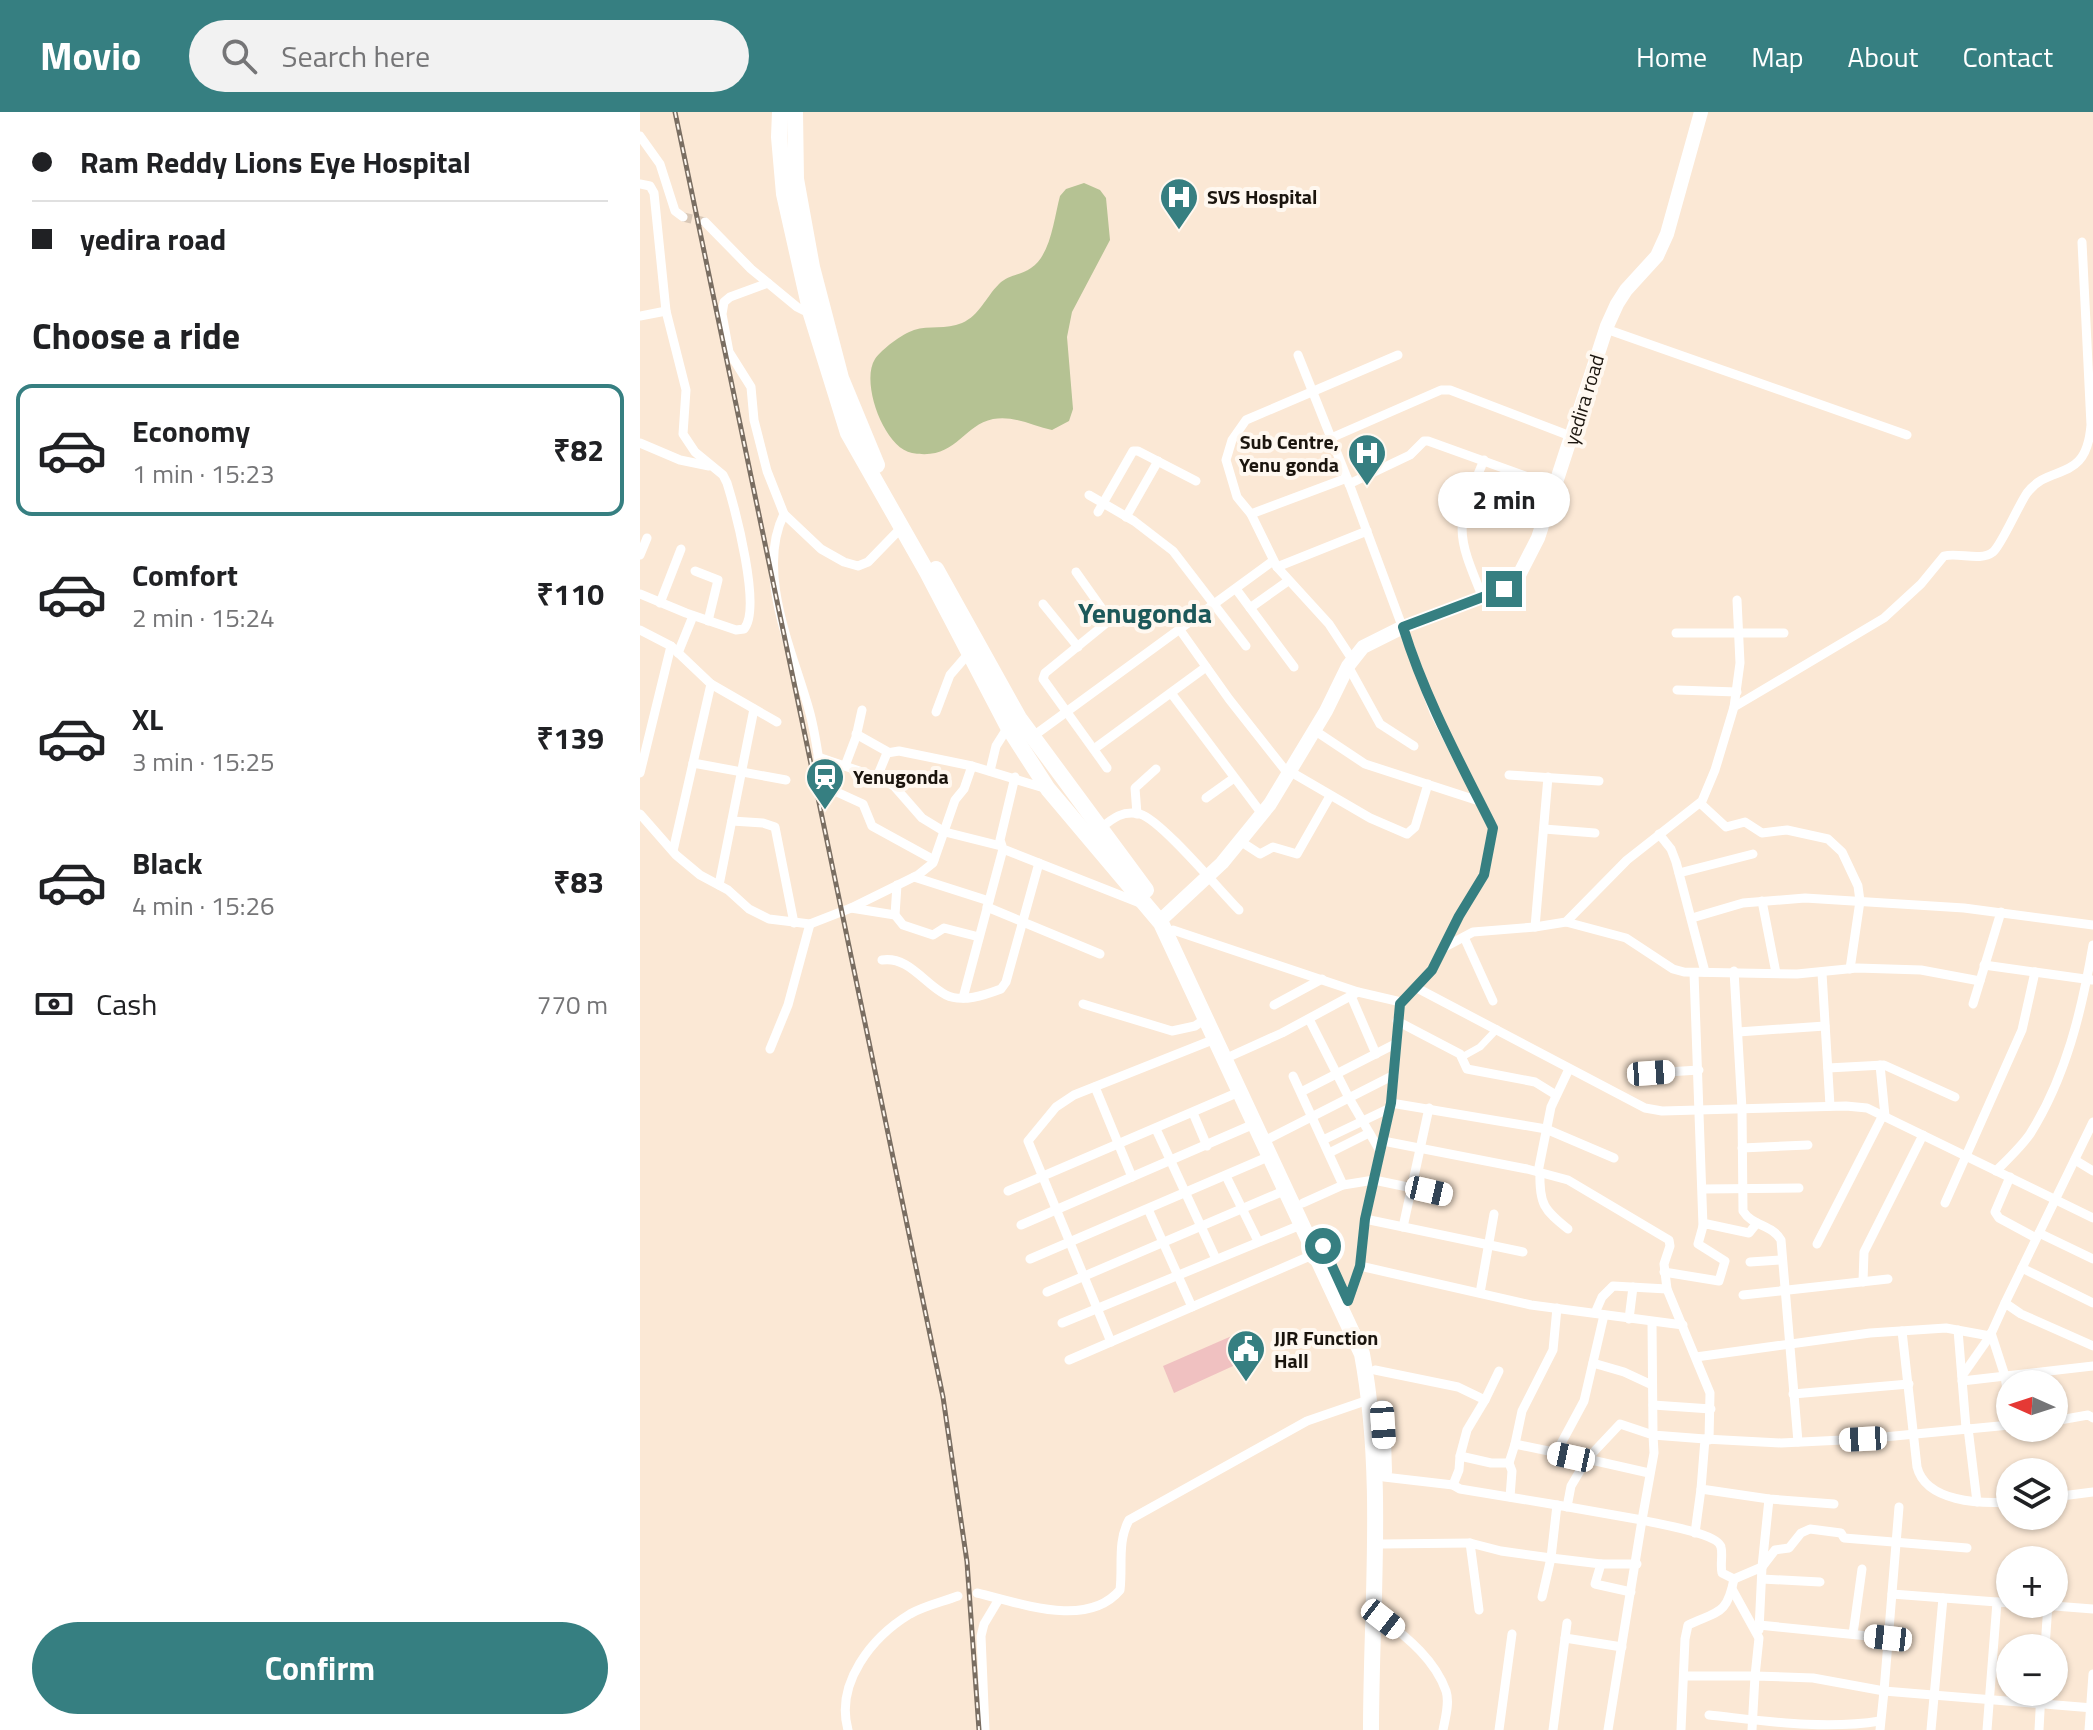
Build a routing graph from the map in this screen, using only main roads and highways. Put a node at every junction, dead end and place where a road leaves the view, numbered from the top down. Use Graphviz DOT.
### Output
graph roads {
  1 [pos="780,112"];
  2 [pos="795,112"];
  3 [pos="1701,112"];
  4 [pos="1169,923"];
  5 [pos="1371,1730"];
  6 [pos="1382,1730"];
  1 -- 5 [label="highway"];
  2 -- 4 [label="highway"];
  3 -- 4 [label="main road, yedira road"];
  4 -- 6 [label="highway"];
}
